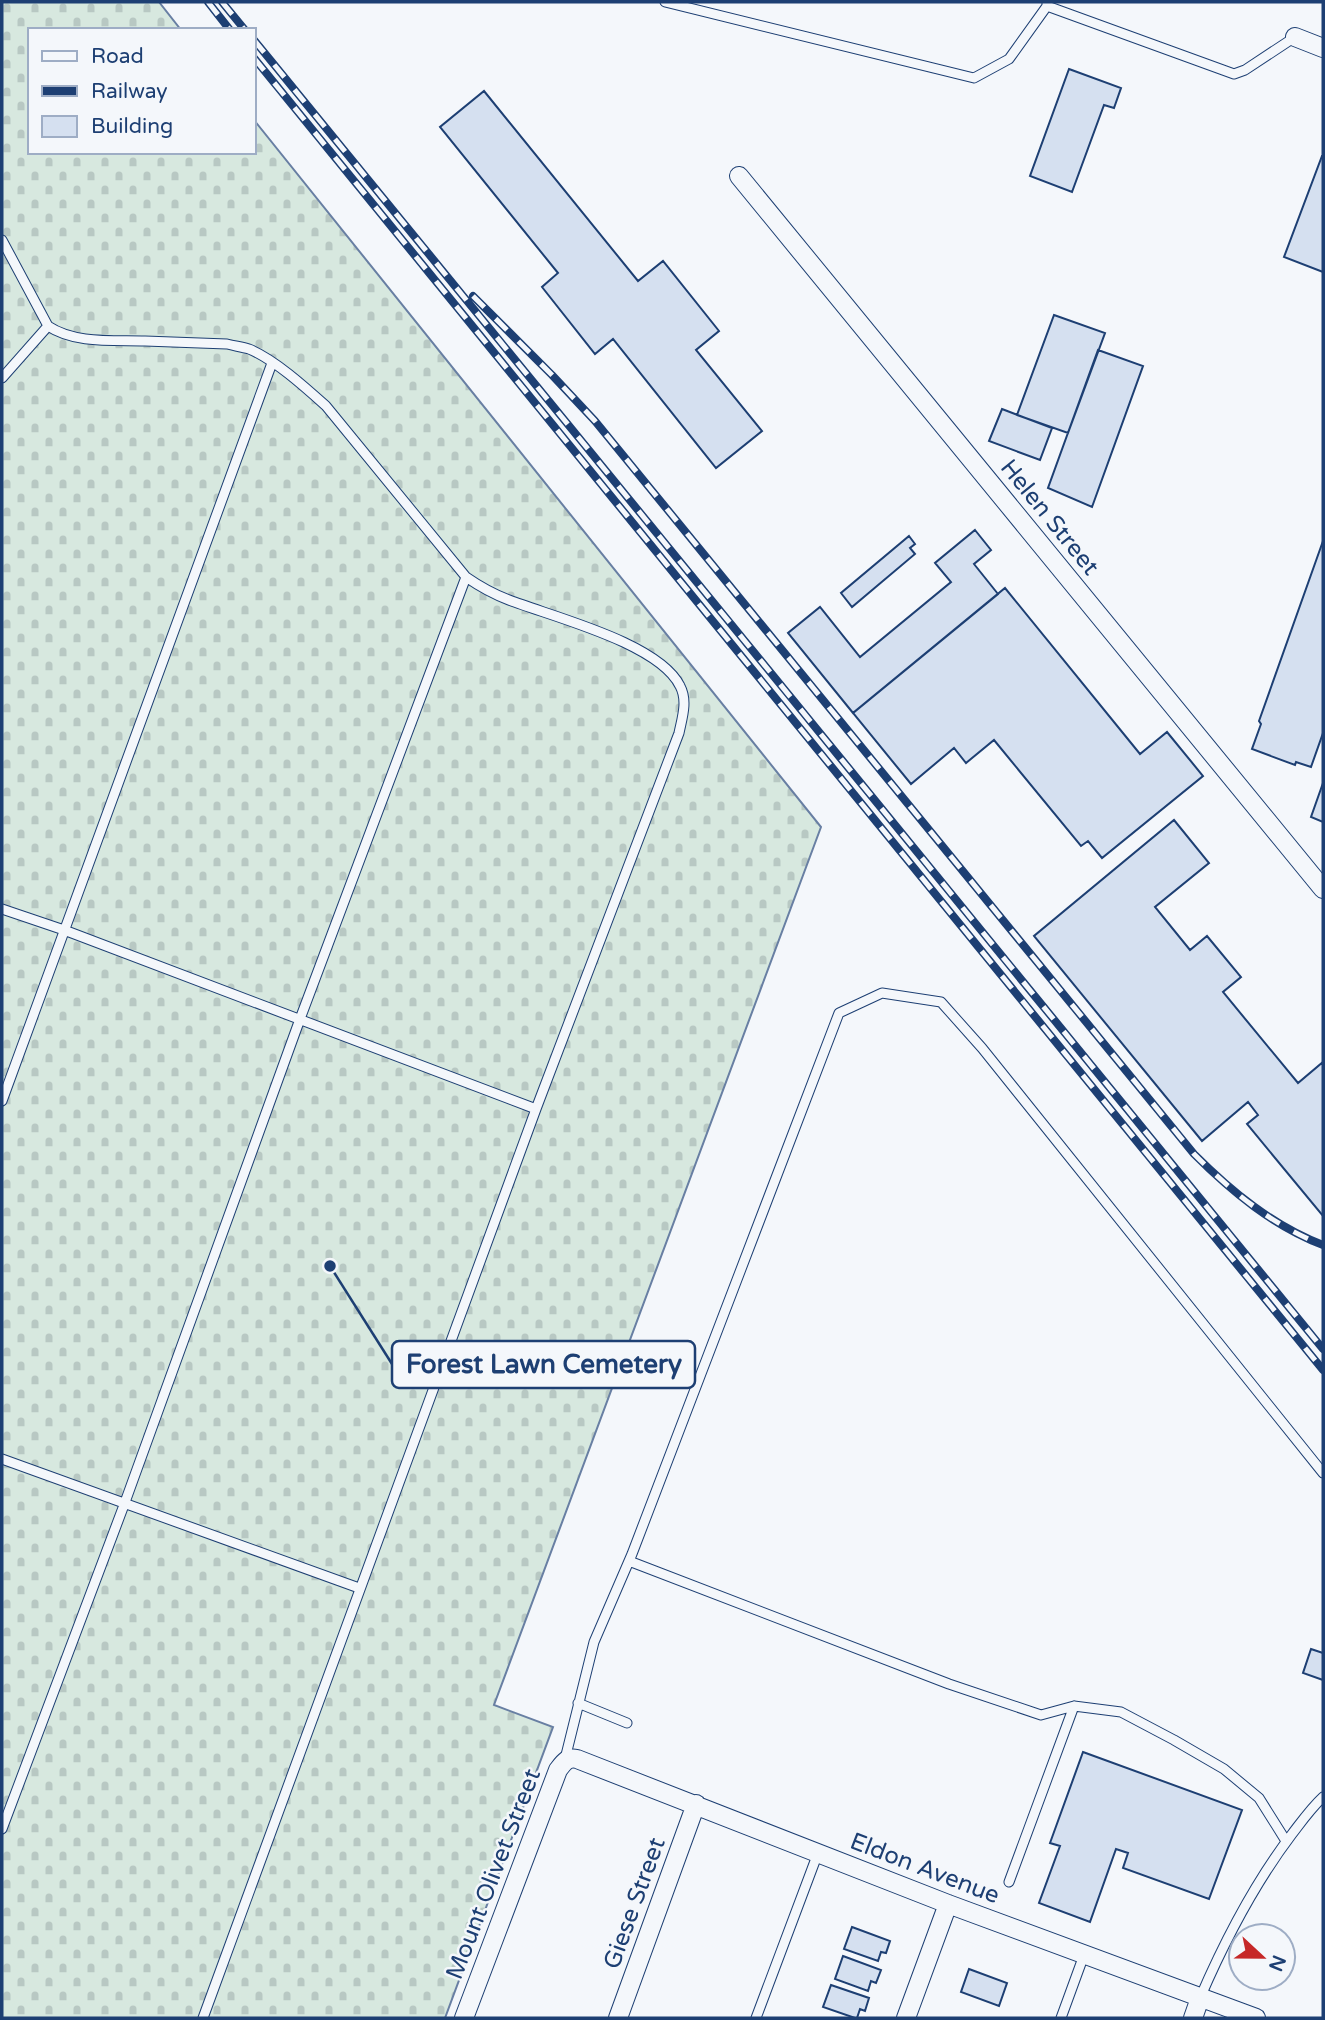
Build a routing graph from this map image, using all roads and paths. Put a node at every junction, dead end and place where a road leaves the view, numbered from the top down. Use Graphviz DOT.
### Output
graph roads {
  1 [pos="665,2"];
  2 [pos="1047,4"];
  3 [pos="1295,37"];
  4 [pos="1323,48"];
  5 [pos="739,176"];
  6 [pos="2,240"];
  7 [pos="48,326"];
  8 [pos="272,363"];
  9 [pos="2,378"];
  10 [pos="466,577"];
  11 [pos="1323,889"];
  12 [pos="2,909"];
  13 [pos="64,930"];
  14 [pos="300,1019"];
  15 [pos="2,1101"];
  16 [pos="536,1109"];
  17 [pos="2,1459"];
  18 [pos="1323,1473"];
  19 [pos="124,1504"];
  20 [pos="629,1561"];
  21 [pos="359,1588"];
  22 [pos="578,1703"];
  23 [pos="1074,1706"];
  24 [pos="627,1723"];
  25 [pos="571,1760"];
  26 [pos="1323,1797"];
  27 [pos="696,1804"];
  28 [pos="2,1829"];
  29 [pos="1286,1841"];
  30 [pos="818,1852"];
  31 [pos="1009,1882"];
  32 [pos="948,1904"];
  33 [pos="1084,1955"];
  34 [pos="1200,1998"];
  35 [pos="202,2018"];
  36 [pos="464,2018"];
  37 [pos="618,2018"];
  38 [pos="756,2018"];
  39 [pos="906,2018"];
  40 [pos="1061,2018"];
  41 [pos="1193,2018"];
  42 [pos="1256,2018"];
  1 -- 2 [label="lane"];
  2 -- 3 [label="lane"];
  3 -- 4 [label="street"];
  5 -- 11 [label="street, Helen Street"];
  6 -- 7 [label="lane"];
  7 -- 8 [label="lane"];
  7 -- 9 [label="lane"];
  8 -- 10 [label="lane"];
  8 -- 13 [label="lane"];
  10 -- 14 [label="lane"];
  10 -- 16 [label="lane"];
  12 -- 13 [label="lane"];
  13 -- 14 [label="lane"];
  13 -- 15 [label="lane"];
  14 -- 16 [label="lane"];
  14 -- 19 [label="lane"];
  16 -- 21 [label="lane"];
  17 -- 19 [label="lane"];
  18 -- 20 [label="lane"];
  19 -- 21 [label="lane"];
  19 -- 28 [label="lane"];
  20 -- 22 [label="lane"];
  20 -- 23 [label="lane"];
  21 -- 35 [label="lane"];
  22 -- 24 [label="lane"];
  22 -- 25 [label="lane"];
  23 -- 29 [label="lane"];
  23 -- 31 [label="lane"];
  25 -- 27 [label="street, Eldon Avenue"];
  25 -- 36 [label="street, Mount Olivet Street"];
  26 -- 29 [label="lane"];
  27 -- 30 [label="street, Eldon Avenue"];
  27 -- 37 [label="street, Giese Street"];
  29 -- 34 [label="lane"];
  30 -- 32 [label="street, Eldon Avenue"];
  30 -- 38 [label="lane"];
  32 -- 33 [label="street, Eldon Avenue"];
  32 -- 39 [label="street"];
  33 -- 34 [label="street, Eldon Avenue"];
  33 -- 40 [label="lane"];
  34 -- 41 [label="street"];
  34 -- 42 [label="street, Eldon Avenue"];
}
